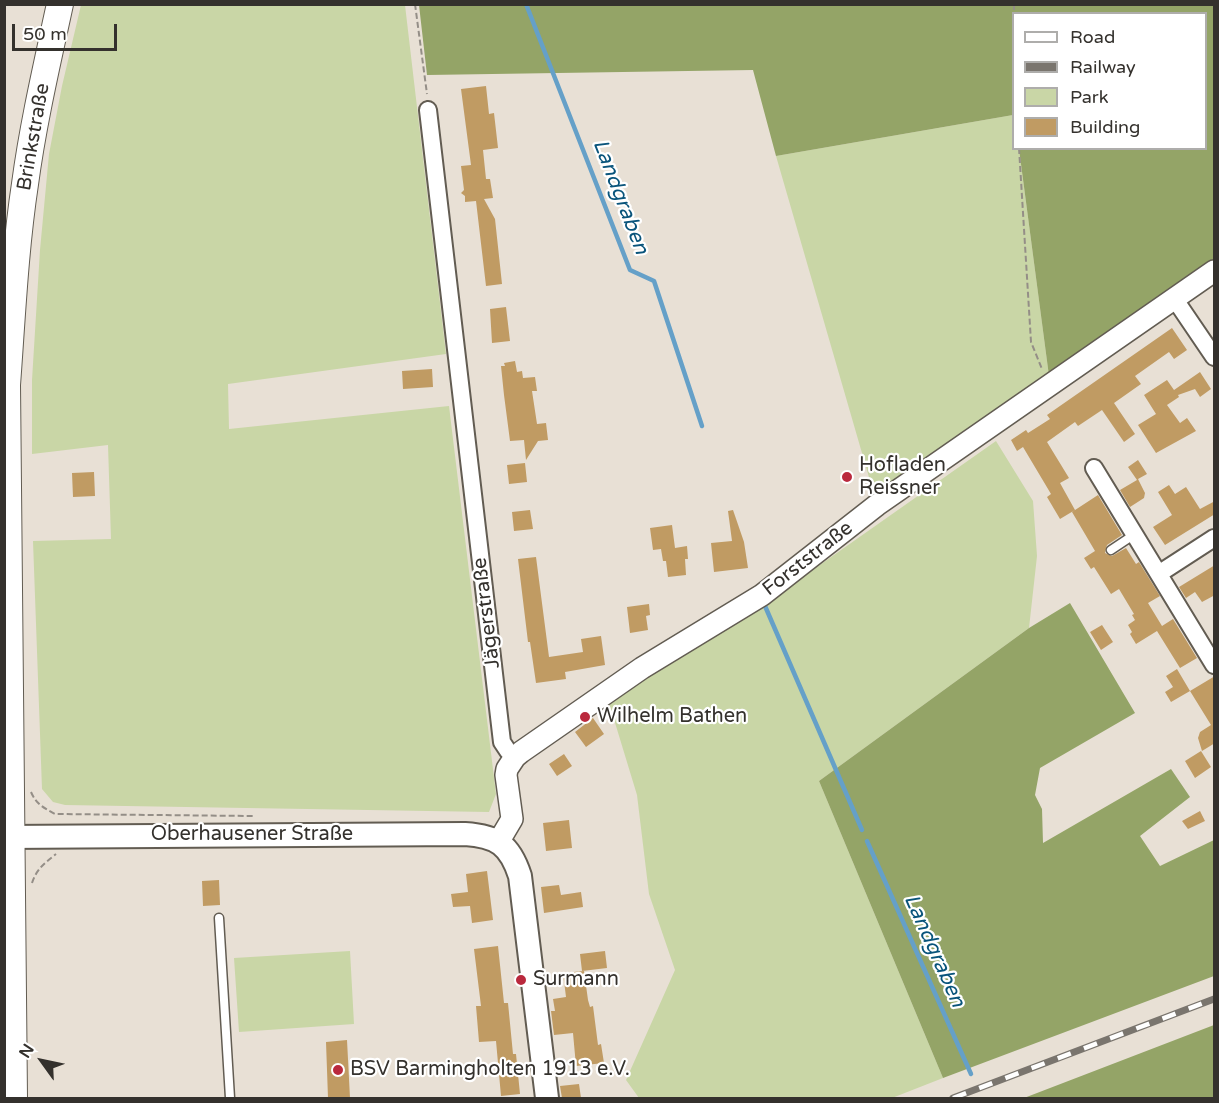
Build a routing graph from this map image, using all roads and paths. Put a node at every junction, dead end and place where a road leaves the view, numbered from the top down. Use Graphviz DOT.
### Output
graph roads {
  1 [pos="60,4"];
  2 [pos="415,4"];
  3 [pos="428,110"];
  4 [pos="1019,150"];
  5 [pos="1215,271"];
  6 [pos="1174,298"];
  7 [pos="1215,357"];
  8 [pos="1049,386"];
  9 [pos="1094,468"];
  10 [pos="1136,534"];
  11 [pos="1215,538"];
  12 [pos="1111,550"];
  13 [pos="1160,573"];
  14 [pos="1215,665"];
  15 [pos="515,758"];
  16 [pos="30,783"];
  17 [pos="258,816"];
  18 [pos="8,837"];
  19 [pos="55,837"];
  20 [pos="499,841"];
  21 [pos="31,889"];
  22 [pos="219,918"];
  23 [pos="14,1098"];
  24 [pos="230,1098"];
  25 [pos="547,1098"];
  1 -- 18 [label="main road, Brinkstraße"];
  2 -- 3 [label="path"];
  3 -- 15 [label="street, Jägerstraße"];
  4 -- 8 [label="path"];
  5 -- 6 [label="street, Forststraße"];
  6 -- 7 [label="street"];
  6 -- 8 [label="street, Forststraße"];
  8 -- 15 [label="street, Forststraße"];
  9 -- 10 [label="street"];
  10 -- 12 [label="lane"];
  10 -- 13 [label="street"];
  11 -- 13 [label="street"];
  13 -- 14 [label="street"];
  15 -- 20 [label="street"];
  16 -- 17 [label="path"];
  18 -- 19 [label="main road, Oberhausener Straße"];
  18 -- 23 [label="main road, Brinkstraße"];
  19 -- 20 [label="main road, Oberhausener Straße"];
  19 -- 21 [label="path"];
  20 -- 25 [label="main road"];
  22 -- 24 [label="lane"];
}
